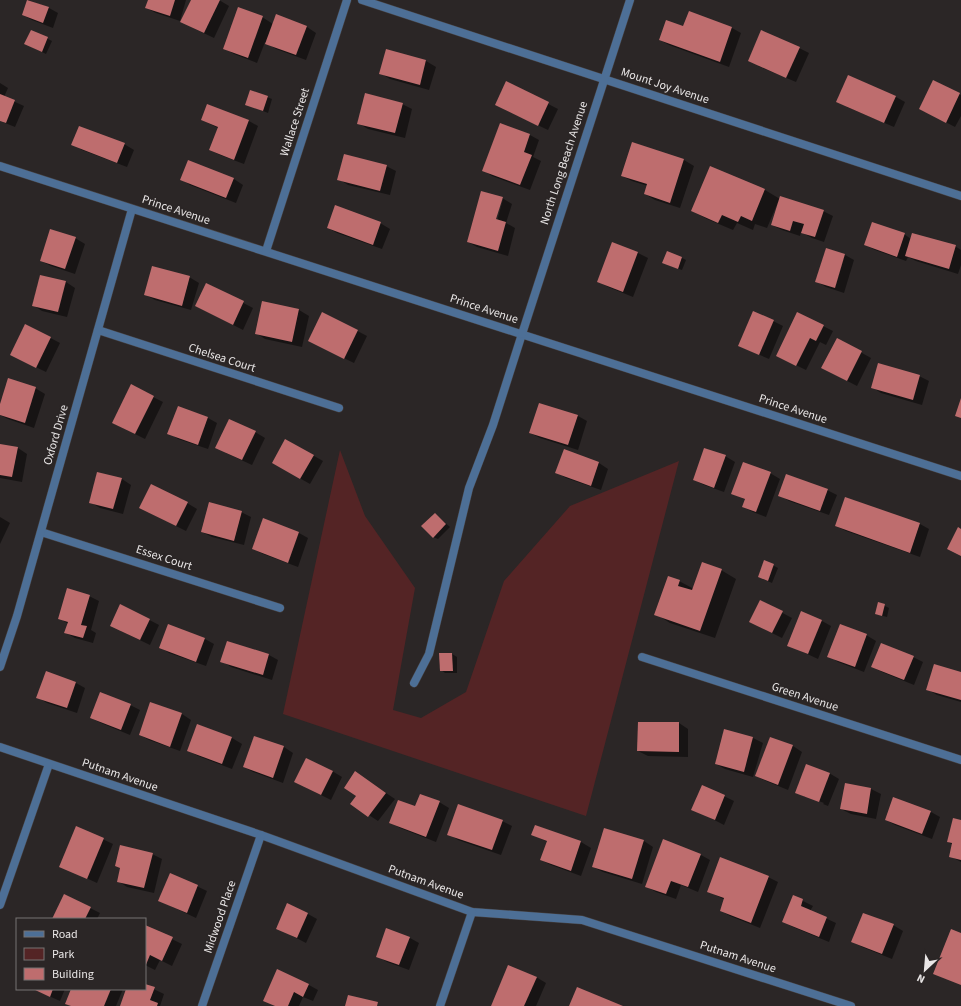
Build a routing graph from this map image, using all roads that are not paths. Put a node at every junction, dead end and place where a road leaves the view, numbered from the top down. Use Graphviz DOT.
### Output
graph roads {
  1 [pos="347,0"];
  2 [pos="362,0"];
  3 [pos="630,0"];
  4 [pos="604,78"];
  5 [pos="0,166"];
  6 [pos="961,196"];
  7 [pos="132,209"];
  8 [pos="266,251"];
  9 [pos="98,330"];
  10 [pos="522,334"];
  11 [pos="339,408"];
  12 [pos="961,476"];
  13 [pos="41,532"];
  14 [pos="280,608"];
  15 [pos="642,657"];
  16 [pos="0,668"];
  17 [pos="414,683"];
  18 [pos="0,747"];
  19 [pos="961,760"];
  20 [pos="49,764"];
  21 [pos="261,835"];
  22 [pos="0,905"];
  23 [pos="472,912"];
  24 [pos="202,1006"];
  25 [pos="440,1006"];
  26 [pos="851,1006"];
  1 -- 8 [label="street, Wallace Street"];
  2 -- 4 [label="street, Mount Joy Avenue"];
  3 -- 4 [label="street, North Long Beach Avenue"];
  4 -- 6 [label="street, Mount Joy Avenue"];
  4 -- 10 [label="street, North Long Beach Avenue"];
  5 -- 7 [label="street, Prince Avenue"];
  7 -- 8 [label="street, Prince Avenue"];
  7 -- 9 [label="street, Oxford Drive"];
  8 -- 10 [label="street, Prince Avenue"];
  9 -- 11 [label="street, Chelsea Court"];
  9 -- 13 [label="street, Oxford Drive"];
  10 -- 12 [label="street, Prince Avenue"];
  10 -- 17 [label="street, North Long Beach Avenue"];
  13 -- 14 [label="street, Essex Court"];
  13 -- 16 [label="street, Oxford Drive"];
  15 -- 19 [label="street, Green Avenue"];
  18 -- 20 [label="street, Putnam Avenue"];
  20 -- 21 [label="street, Putnam Avenue"];
  20 -- 22 [label="street"];
  21 -- 23 [label="street, Putnam Avenue"];
  21 -- 24 [label="street, Midwood Place"];
  23 -- 25 [label="street"];
  23 -- 26 [label="street, Putnam Avenue"];
}
